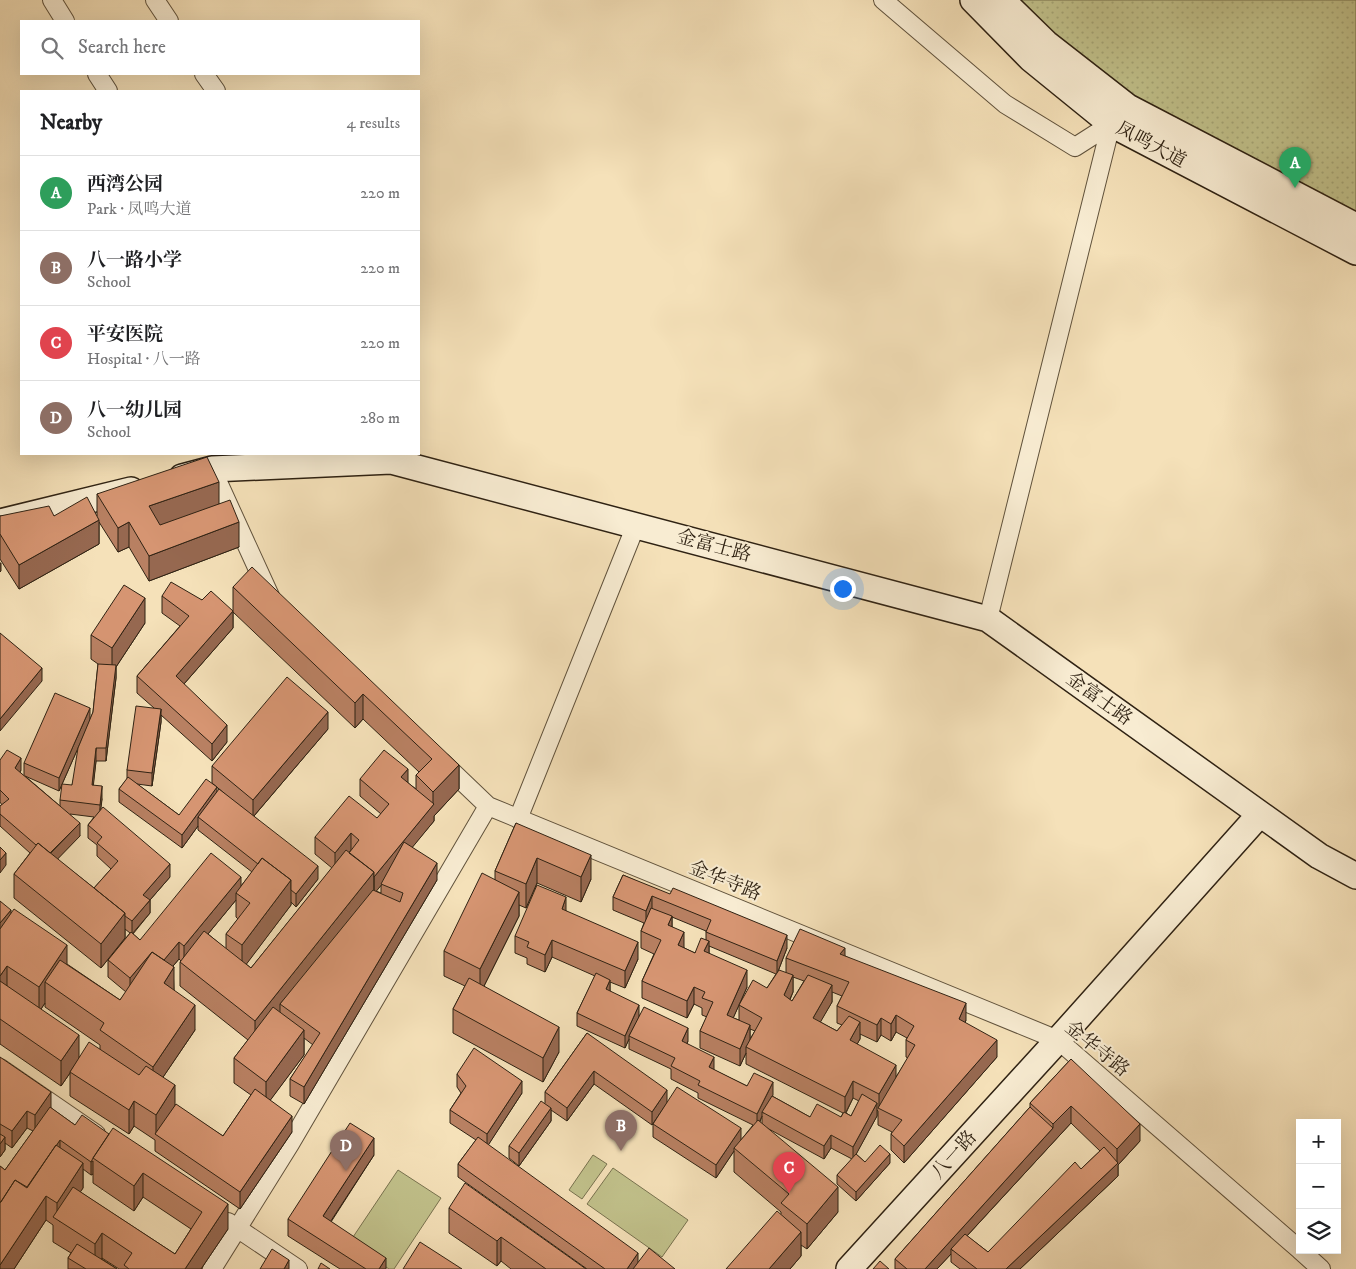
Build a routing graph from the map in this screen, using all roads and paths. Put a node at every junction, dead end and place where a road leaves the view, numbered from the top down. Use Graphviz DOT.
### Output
graph roads {
  1 [pos="52,0"];
  2 [pos="155,0"];
  3 [pos="884,0"];
  4 [pos="973,0"];
  5 [pos="1002,0"];
  6 [pos="64,20"];
  7 [pos="168,20"];
  8 [pos="98,75"];
  9 [pos="205,75"];
  10 [pos="107,90"];
  11 [pos="215,90"];
  12 [pos="1111,124"];
  13 [pos="1356,226"];
  14 [pos="1356,252"];
  15 [pos="392,457"];
  16 [pos="359,458"];
  17 [pos="212,469"];
  18 [pos="0,522"];
  19 [pos="636,526"];
  20 [pos="278,605"];
  21 [pos="988,619"];
  22 [pos="432,753"];
  23 [pos="488,806"];
  24 [pos="1260,814"];
  25 [pos="518,819"];
  26 [pos="1356,876"];
  27 [pos="1058,1040"];
  28 [pos="0,1068"];
  29 [pos="114,1146"];
  30 [pos="213,1211"];
  31 [pos="238,1228"];
  32 [pos="1296,1247"];
  33 [pos="1304,1254"];
  34 [pos="212,1269"];
  35 [pos="298,1269"];
  36 [pos="849,1269"];
  37 [pos="1321,1269"];
  1 -- 6 [label="street"];
  2 -- 7 [label="street"];
  3 -- 12 [label="street"];
  4 -- 12 [label="street, 凤鸣大道"];
  5 -- 13 [label="street, 凤鸣大道"];
  8 -- 10 [label="street"];
  9 -- 11 [label="street"];
  12 -- 14 [label="street, 凤鸣大道"];
  12 -- 21 [label="street"];
  15 -- 16 [label="street, 金富士路"];
  15 -- 19 [label="street, 金富士路"];
  16 -- 17 [label="street, 金富士路"];
  17 -- 18 [label="street, 金富士路"];
  17 -- 20 [label="street"];
  19 -- 21 [label="street, 金富士路"];
  19 -- 25 [label="street"];
  21 -- 24 [label="street, 金富士路"];
  22 -- 23 [label="street, 金华寺路"];
  23 -- 25 [label="street, 金华寺路"];
  23 -- 31 [label="street"];
  24 -- 26 [label="street, 金富士路"];
  24 -- 27 [label="street, 八一路"];
  25 -- 27 [label="street, 金华寺路"];
  27 -- 32 [label="street, 金华寺路"];
  27 -- 36 [label="street, 八一路"];
  28 -- 29 [label="street"];
  30 -- 31 [label="street"];
  31 -- 34 [label="street"];
  31 -- 35 [label="street"];
  33 -- 37 [label="street, 金华寺路"];
}
